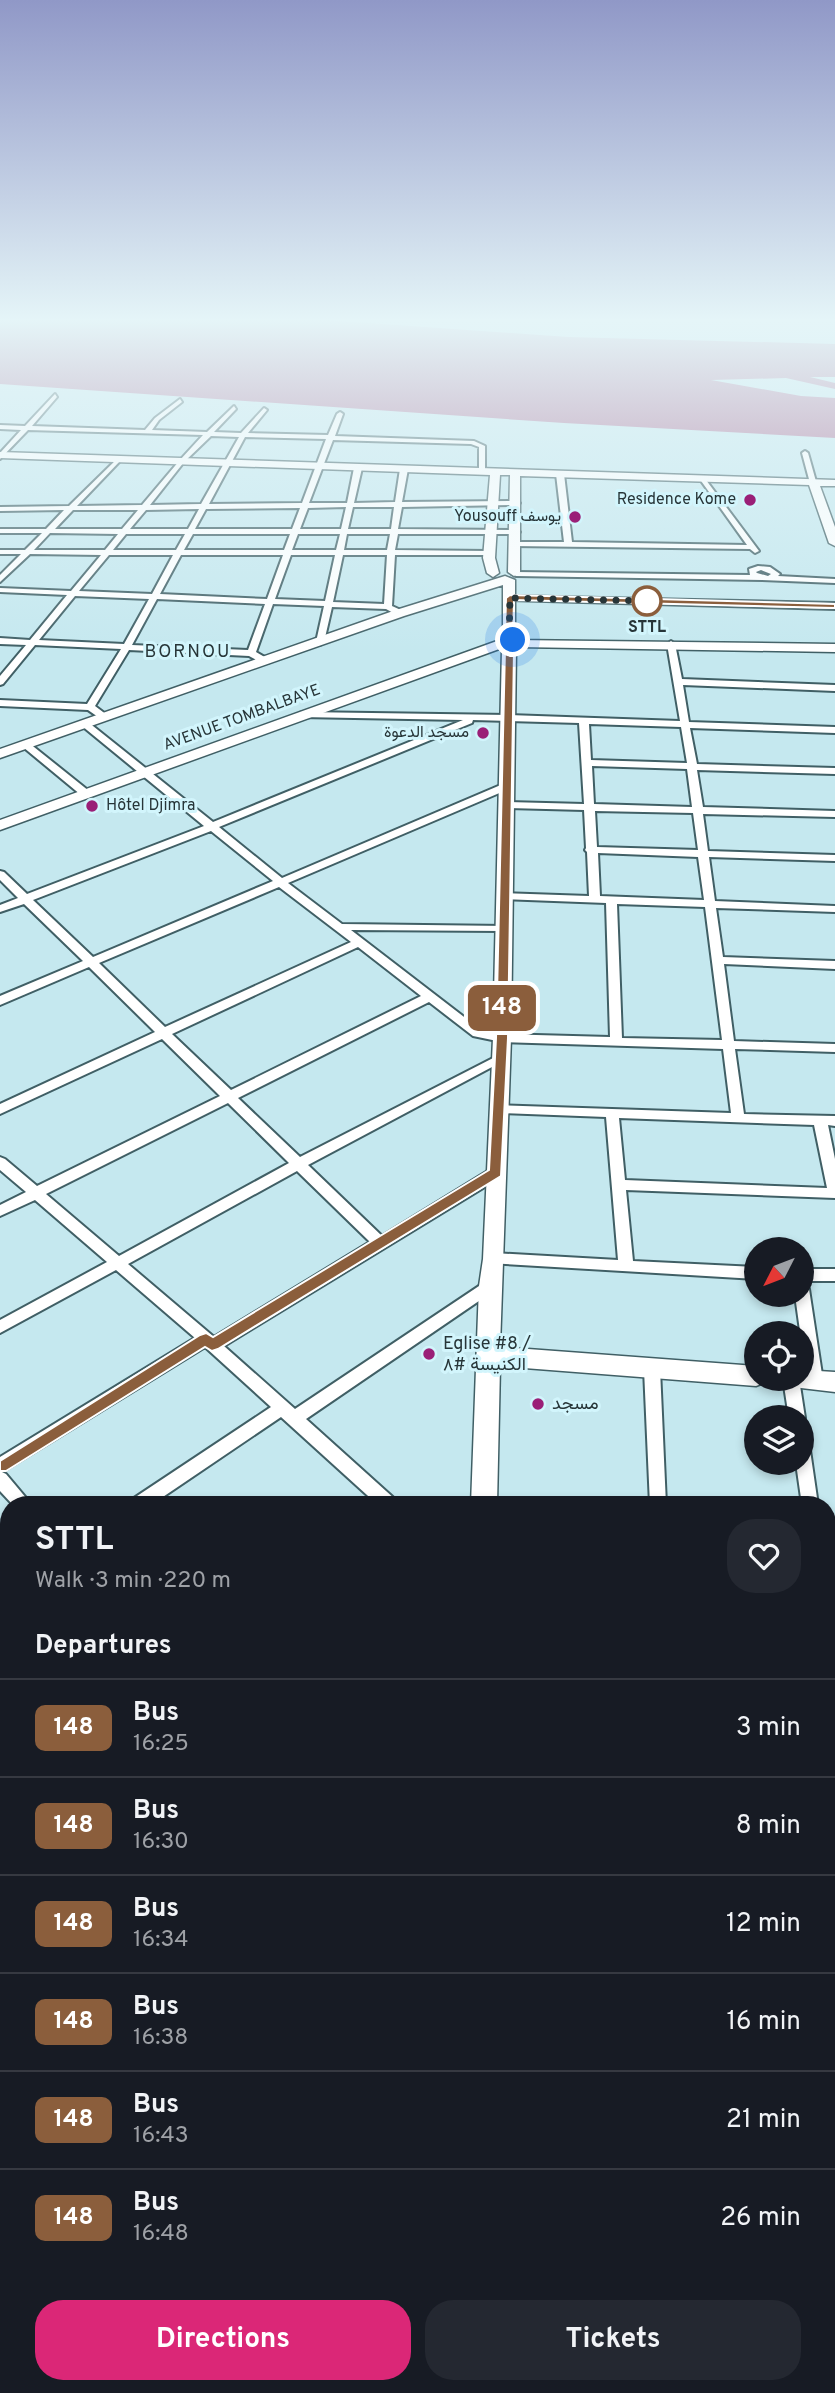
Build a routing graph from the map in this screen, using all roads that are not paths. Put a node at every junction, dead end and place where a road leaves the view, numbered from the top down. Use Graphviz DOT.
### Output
graph roads {
  1 [pos="25,430"];
  2 [pos="94,430"];
  3 [pos="212,430"];
  4 [pos="247,430"];
  5 [pos="334,430"];
  6 [pos="147,431"];
  7 [pos="209,433"];
  8 [pos="243,435"];
  9 [pos="331,438"];
  10 [pos="804,453"];
  11 [pos="1,455"];
  12 [pos="119,459"];
  13 [pos="182,461"];
  14 [pos="227,463"];
  15 [pos="318,466"];
  16 [pos="358,468"];
  17 [pos="404,469"];
  18 [pos="489,472"];
  19 [pos="515,472"];
  20 [pos="560,474"];
  21 [pos="703,478"];
  22 [pos="814,483"];
  23 [pos="835,483"];
  24 [pos="492,503"];
  25 [pos="516,503"];
  26 [pos="306,505"];
  27 [pos="349,505"];
  28 [pos="398,505"];
  29 [pos="204,506"];
  30 [pos="145,507"];
  31 [pos="70,508"];
  32 [pos="0,509"];
  33 [pos="127,530"];
  34 [pos="297,530"];
  35 [pos="344,530"];
  36 [pos="0,531"];
  37 [pos="47,531"];
  38 [pos="190,531"];
  39 [pos="396,531"];
  40 [pos="491,532"];
  41 [pos="516,538"];
  42 [pos="835,543"];
  43 [pos="568,544"];
  44 [pos="753,547"];
  45 [pos="0,552"];
  46 [pos="27,552"];
  47 [pos="109,552"];
  48 [pos="178,552"];
  49 [pos="288,552"];
  50 [pos="391,552"];
  51 [pos="338,553"];
  52 [pos="489,553"];
  53 [pos="761,573"];
  54 [pos="505,576"];
  55 [pos="0,580"];
  56 [pos="835,581"];
  57 [pos="0,590"];
  58 [pos="75,592"];
  59 [pos="153,597"];
  60 [pos="510,598"];
  61 [pos="270,602"];
  62 [pos="328,604"];
  63 [pos="835,606"];
  64 [pos="394,610"];
  65 [pos="0,641"];
  66 [pos="320,642"];
  67 [pos="32,643"];
  68 [pos="508,644"];
  69 [pos="671,644"];
  70 [pos="126,648"];
  71 [pos="835,648"];
  72 [pos="251,653"];
  73 [pos="265,661"];
  74 [pos="0,682"];
  75 [pos="678,682"];
  76 [pos="835,688"];
  77 [pos="0,703"];
  78 [pos="90,706"];
  79 [pos="303,715"];
  80 [pos="104,717"];
  81 [pos="477,718"];
  82 [pos="509,718"];
  83 [pos="584,720"];
  84 [pos="85,724"];
  85 [pos="684,724"];
  86 [pos="835,730"];
  87 [pos="26,745"];
  88 [pos="0,754"];
  89 [pos="588,763"];
  90 [pos="692,766"];
  91 [pos="833,771"];
  92 [pos="143,772"];
  93 [pos="835,784"];
  94 [pos="85,793"];
  95 [pos="506,795"];
  96 [pos="591,808"];
  97 [pos="698,812"];
  98 [pos="835,814"];
  99 [pos="0,825"];
  100 [pos="211,827"];
  101 [pos="590,850"];
  102 [pos="702,854"];
  103 [pos="835,858"];
  104 [pos="0,874"];
  105 [pos="279,881"];
  106 [pos="504,896"];
  107 [pos="27,899"];
  108 [pos="595,900"];
  109 [pos="611,900"];
  110 [pos="709,904"];
  111 [pos="0,909"];
  112 [pos="835,909"];
  113 [pos="341,927"];
  114 [pos="503,928"];
  115 [pos="359,942"];
  116 [pos="716,960"];
  117 [pos="93,961"];
  118 [pos="835,965"];
  119 [pos="429,997"];
  120 [pos="0,1001"];
  121 [pos="166,1033"];
  122 [pos="502,1038"];
  123 [pos="616,1041"];
  124 [pos="729,1045"];
  125 [pos="835,1048"];
  126 [pos="501,1059"];
  127 [pos="230,1096"];
  128 [pos="498,1108"];
  129 [pos="0,1109"];
  130 [pos="612,1113"];
  131 [pos="738,1118"];
  132 [pos="820,1121"];
  133 [pos="835,1121"];
  134 [pos="0,1162"];
  135 [pos="299,1164"];
  136 [pos="496,1173"];
  137 [pos="619,1185"];
  138 [pos="835,1192"];
  139 [pos="36,1193"];
  140 [pos="0,1211"];
  141 [pos="379,1242"];
  142 [pos="494,1259"];
  143 [pos="117,1263"];
  144 [pos="626,1266"];
  145 [pos="744,1272"];
  146 [pos="814,1275"];
  147 [pos="835,1275"];
  148 [pos="490,1286"];
  149 [pos="0,1327"];
  150 [pos="209,1342"];
  151 [pos="488,1356"];
  152 [pos="652,1369"];
  153 [pos="744,1375"];
  154 [pos="289,1413"];
  155 [pos="0,1466"];
  156 [pos="806,1475"];
  157 [pos="0,1479"];
  158 [pos="16,1496"];
  159 [pos="152,1496"];
  160 [pos="374,1496"];
  161 [pos="484,1496"];
  162 [pos="658,1496"];
  163 [pos="809,1496"];
  1 -- 11 [label="street"];
  2 -- 6 [label="street"];
  3 -- 7 [label="street"];
  4 -- 8 [label="street"];
  5 -- 9 [label="street"];
  6 -- 7 [label="street"];
  7 -- 8 [label="street"];
  7 -- 13 [label="street"];
  8 -- 9 [label="street"];
  8 -- 14 [label="street"];
  9 -- 15 [label="street"];
  9 -- 18 [label="street"];
  10 -- 22 [label="street"];
  11 -- 12 [label="street"];
  12 -- 13 [label="street"];
  12 -- 31 [label="street"];
  13 -- 14 [label="street"];
  13 -- 30 [label="street"];
  14 -- 15 [label="street"];
  14 -- 29 [label="street"];
  15 -- 16 [label="street"];
  15 -- 26 [label="street"];
  16 -- 17 [label="street"];
  16 -- 27 [label="street"];
  17 -- 18 [label="street"];
  17 -- 28 [label="street"];
  18 -- 19 [label="street"];
  18 -- 24 [label="street"];
  19 -- 20 [label="street"];
  19 -- 25 [label="street"];
  20 -- 21 [label="street"];
  20 -- 43 [label="street"];
  21 -- 22 [label="street"];
  21 -- 44 [label="street"];
  22 -- 23 [label="street"];
  22 -- 42 [label="street"];
  24 -- 25 [label="street"];
  24 -- 28 [label="street"];
  24 -- 40 [label="street"];
  25 -- 41 [label="street"];
  26 -- 27 [label="street"];
  26 -- 29 [label="street"];
  26 -- 34 [label="street"];
  27 -- 28 [label="street"];
  27 -- 35 [label="street"];
  28 -- 39 [label="street"];
  29 -- 30 [label="street"];
  29 -- 38 [label="street"];
  30 -- 31 [label="street"];
  30 -- 33 [label="street"];
  31 -- 32 [label="street"];
  31 -- 37 [label="street"];
  33 -- 37 [label="street"];
  33 -- 38 [label="street"];
  33 -- 47 [label="street"];
  34 -- 35 [label="street"];
  34 -- 38 [label="street"];
  34 -- 49 [label="street"];
  35 -- 39 [label="street"];
  35 -- 51 [label="street"];
  36 -- 37 [label="street"];
  37 -- 46 [label="street"];
  38 -- 48 [label="street"];
  39 -- 40 [label="street"];
  39 -- 50 [label="street"];
  40 -- 41 [label="street"];
  40 -- 52 [label="street"];
  41 -- 43 [label="street"];
  41 -- 54 [label="street"];
  43 -- 44 [label="street"];
  44 -- 53 [label="street"];
  45 -- 46 [label="street"];
  46 -- 47 [label="street"];
  46 -- 55 [label="street"];
  47 -- 48 [label="street"];
  47 -- 58 [label="street"];
  48 -- 49 [label="street"];
  48 -- 59 [label="street"];
  49 -- 51 [label="street"];
  49 -- 61 [label="street"];
  50 -- 51 [label="street"];
  50 -- 52 [label="street"];
  50 -- 64 [label="street"];
  51 -- 62 [label="street"];
  52 -- 54 [label="street"];
  53 -- 54 [label="street"];
  53 -- 56 [label="street"];
  54 -- 60 [label="street"];
  54 -- 64 [label="street"];
  57 -- 58 [label="street"];
  58 -- 59 [label="street"];
  58 -- 67 [label="street"];
  59 -- 61 [label="street"];
  59 -- 70 [label="street"];
  60 -- 63 [label="street"];
  60 -- 68 [label="street"];
  61 -- 62 [label="street"];
  61 -- 72 [label="street"];
  62 -- 64 [label="street"];
  62 -- 66 [label="street"];
  64 -- 66 [label="street"];
  65 -- 67 [label="street"];
  66 -- 73 [label="street"];
  67 -- 70 [label="street"];
  67 -- 74 [label="street"];
  68 -- 69 [label="street, AVENUE TOMBALBAYE"];
  68 -- 79 [label="street, AVENUE TOMBALBAYE"];
  68 -- 82 [label="street"];
  69 -- 71 [label="street, AVENUE TOMBALBAYE"];
  69 -- 75 [label="street"];
  70 -- 72 [label="street"];
  70 -- 78 [label="street"];
  72 -- 73 [label="street"];
  73 -- 80 [label="street"];
  75 -- 76 [label="street"];
  75 -- 85 [label="street"];
  77 -- 78 [label="street"];
  78 -- 80 [label="street"];
  79 -- 81 [label="street"];
  79 -- 92 [label="street, AVENUE TOMBALBAYE"];
  80 -- 84 [label="street"];
  81 -- 82 [label="street"];
  81 -- 100 [label="street"];
  82 -- 83 [label="street"];
  82 -- 95 [label="street"];
  83 -- 85 [label="street"];
  83 -- 89 [label="street"];
  84 -- 87 [label="street"];
  84 -- 92 [label="street"];
  85 -- 86 [label="street"];
  85 -- 90 [label="street"];
  87 -- 88 [label="street"];
  87 -- 94 [label="street"];
  89 -- 90 [label="street"];
  89 -- 96 [label="street"];
  90 -- 91 [label="street"];
  90 -- 97 [label="street"];
  91 -- 93 [label="street"];
  92 -- 94 [label="street, AVENUE TOMBALBAYE"];
  92 -- 100 [label="street"];
  94 -- 99 [label="street, AVENUE TOMBALBAYE"];
  95 -- 96 [label="street"];
  95 -- 105 [label="street"];
  95 -- 106 [label="street"];
  96 -- 97 [label="street"];
  96 -- 101 [label="street"];
  97 -- 98 [label="street"];
  97 -- 102 [label="street"];
  100 -- 105 [label="street"];
  100 -- 107 [label="street"];
  101 -- 102 [label="street"];
  101 -- 108 [label="street"];
  102 -- 103 [label="street"];
  102 -- 110 [label="street"];
  104 -- 107 [label="street"];
  105 -- 113 [label="street"];
  105 -- 117 [label="street"];
  106 -- 108 [label="street"];
  106 -- 114 [label="street"];
  107 -- 111 [label="street"];
  107 -- 117 [label="street"];
  108 -- 109 [label="street"];
  109 -- 110 [label="street"];
  109 -- 123 [label="street"];
  110 -- 112 [label="street"];
  110 -- 116 [label="street"];
  113 -- 114 [label="street"];
  113 -- 115 [label="street"];
  114 -- 122 [label="street"];
  115 -- 119 [label="street"];
  115 -- 121 [label="street"];
  116 -- 118 [label="street"];
  116 -- 124 [label="street"];
  117 -- 120 [label="street"];
  117 -- 121 [label="street"];
  119 -- 122 [label="street"];
  119 -- 127 [label="street"];
  121 -- 127 [label="street"];
  121 -- 129 [label="street"];
  122 -- 123 [label="street"];
  122 -- 126 [label="street"];
  123 -- 124 [label="street"];
  124 -- 125 [label="street"];
  124 -- 131 [label="street"];
  126 -- 128 [label="street"];
  126 -- 135 [label="street"];
  127 -- 135 [label="street"];
  127 -- 139 [label="street"];
  128 -- 130 [label="street"];
  128 -- 136 [label="street"];
  130 -- 131 [label="street"];
  130 -- 137 [label="street"];
  131 -- 132 [label="street"];
  132 -- 133 [label="street"];
  132 -- 138 [label="street"];
  134 -- 139 [label="street"];
  135 -- 141 [label="street"];
  135 -- 143 [label="street"];
  136 -- 141 [label="street"];
  136 -- 142 [label="street"];
  137 -- 138 [label="street"];
  137 -- 144 [label="street"];
  139 -- 140 [label="street"];
  139 -- 143 [label="street"];
  141 -- 150 [label="street"];
  142 -- 144 [label="street"];
  142 -- 148 [label="street"];
  143 -- 149 [label="street"];
  143 -- 150 [label="street"];
  144 -- 145 [label="street"];
  146 -- 147 [label="street"];
  148 -- 151 [label="street"];
  148 -- 154 [label="street"];
  150 -- 154 [label="street"];
  150 -- 155 [label="street"];
  151 -- 152 [label="street"];
  151 -- 161 [label="street"];
  152 -- 153 [label="street"];
  152 -- 162 [label="street"];
  154 -- 159 [label="street"];
  154 -- 160 [label="street"];
  156 -- 163 [label="street"];
  157 -- 158 [label="street"];
}
